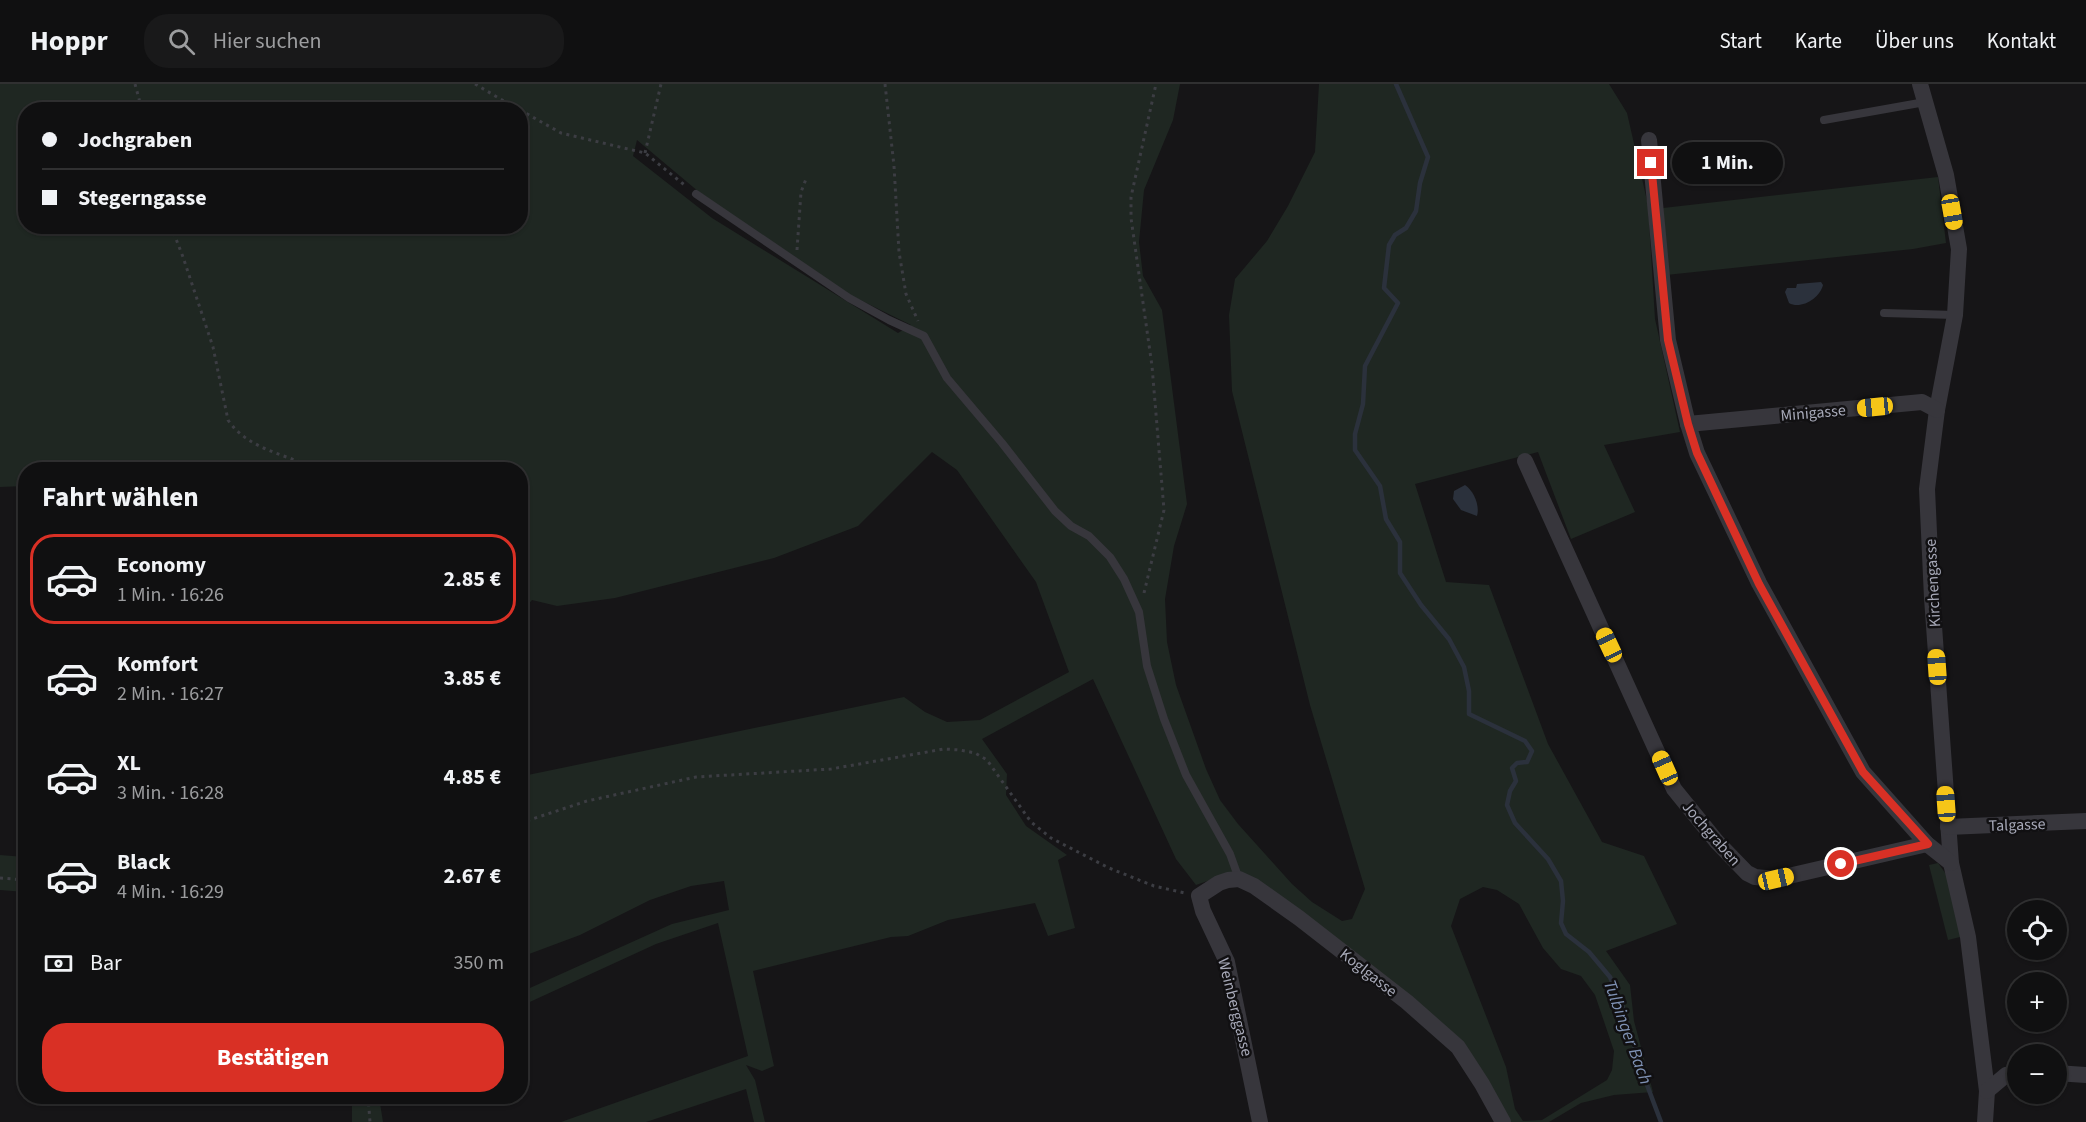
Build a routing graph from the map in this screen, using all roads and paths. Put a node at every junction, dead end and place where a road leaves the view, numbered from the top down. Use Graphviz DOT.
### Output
graph roads {
  1 [pos="135,84"];
  2 [pos="475,84"];
  3 [pos="661,84"];
  4 [pos="885,84"];
  5 [pos="1156,84"];
  6 [pos="1920,84"];
  7 [pos="140,102"];
  8 [pos="506,102"];
  9 [pos="1925,102"];
  10 [pos="528,114"];
  11 [pos="1824,120"];
  12 [pos="1648,140"];
  13 [pos="645,153"];
  14 [pos="806,179"];
  15 [pos="696,194"];
  16 [pos="174,234"];
  17 [pos="796,261"];
  18 [pos="1884,313"];
  19 [pos="1955,315"];
  20 [pos="924,336"];
  21 [pos="1937,410"];
  22 [pos="1688,424"];
  23 [pos="1525,460"];
  24 [pos="299,462"];
  25 [pos="1139,612"];
  26 [pos="528,820"];
  27 [pos="2086,821"];
  28 [pos="1948,827"];
  29 [pos="1928,844"];
  30 [pos="1951,863"];
  31 [pos="0,878"];
  32 [pos="18,879"];
  33 [pos="1239,879"];
  34 [pos="1199,896"];
  35 [pos="2067,1074"];
  36 [pos="2007,1075"];
  37 [pos="2086,1075"];
  38 [pos="1987,1091"];
  39 [pos="369,1104"];
  40 [pos="370,1122"];
  41 [pos="1260,1122"];
  42 [pos="1503,1122"];
  43 [pos="1985,1122"];
  1 -- 7 [label="path"];
  2 -- 8 [label="path"];
  3 -- 13 [label="path"];
  4 -- 20 [label="path"];
  5 -- 25 [label="path"];
  6 -- 9 [label="street, Kirchengasse"];
  9 -- 11 [label="lane"];
  9 -- 19 [label="street, Kirchengasse"];
  10 -- 13 [label="path"];
  12 -- 22 [label="street"];
  13 -- 15 [label="path"];
  14 -- 17 [label="path"];
  15 -- 17 [label="lane"];
  16 -- 24 [label="path"];
  17 -- 20 [label="lane"];
  18 -- 19 [label="lane"];
  19 -- 21 [label="street, Kirchengasse"];
  20 -- 25 [label="lane"];
  21 -- 22 [label="street, Minigasse"];
  21 -- 28 [label="street, Kirchengasse"];
  22 -- 29 [label="street"];
  23 -- 29 [label="street, Jochgraben"];
  25 -- 33 [label="lane"];
  26 -- 34 [label="path"];
  27 -- 28 [label="street, Talgasse"];
  28 -- 30 [label="street, Kirchengasse"];
  29 -- 30 [label="street"];
  30 -- 38 [label="street, Kirchengasse"];
  31 -- 32 [label="path"];
  33 -- 34 [label="street"];
  33 -- 42 [label="street, Koglgasse"];
  34 -- 41 [label="street, Weinberggasse"];
  35 -- 37 [label="street"];
  36 -- 38 [label="street"];
  38 -- 43 [label="street, Kirchengasse"];
  39 -- 40 [label="path"];
}
